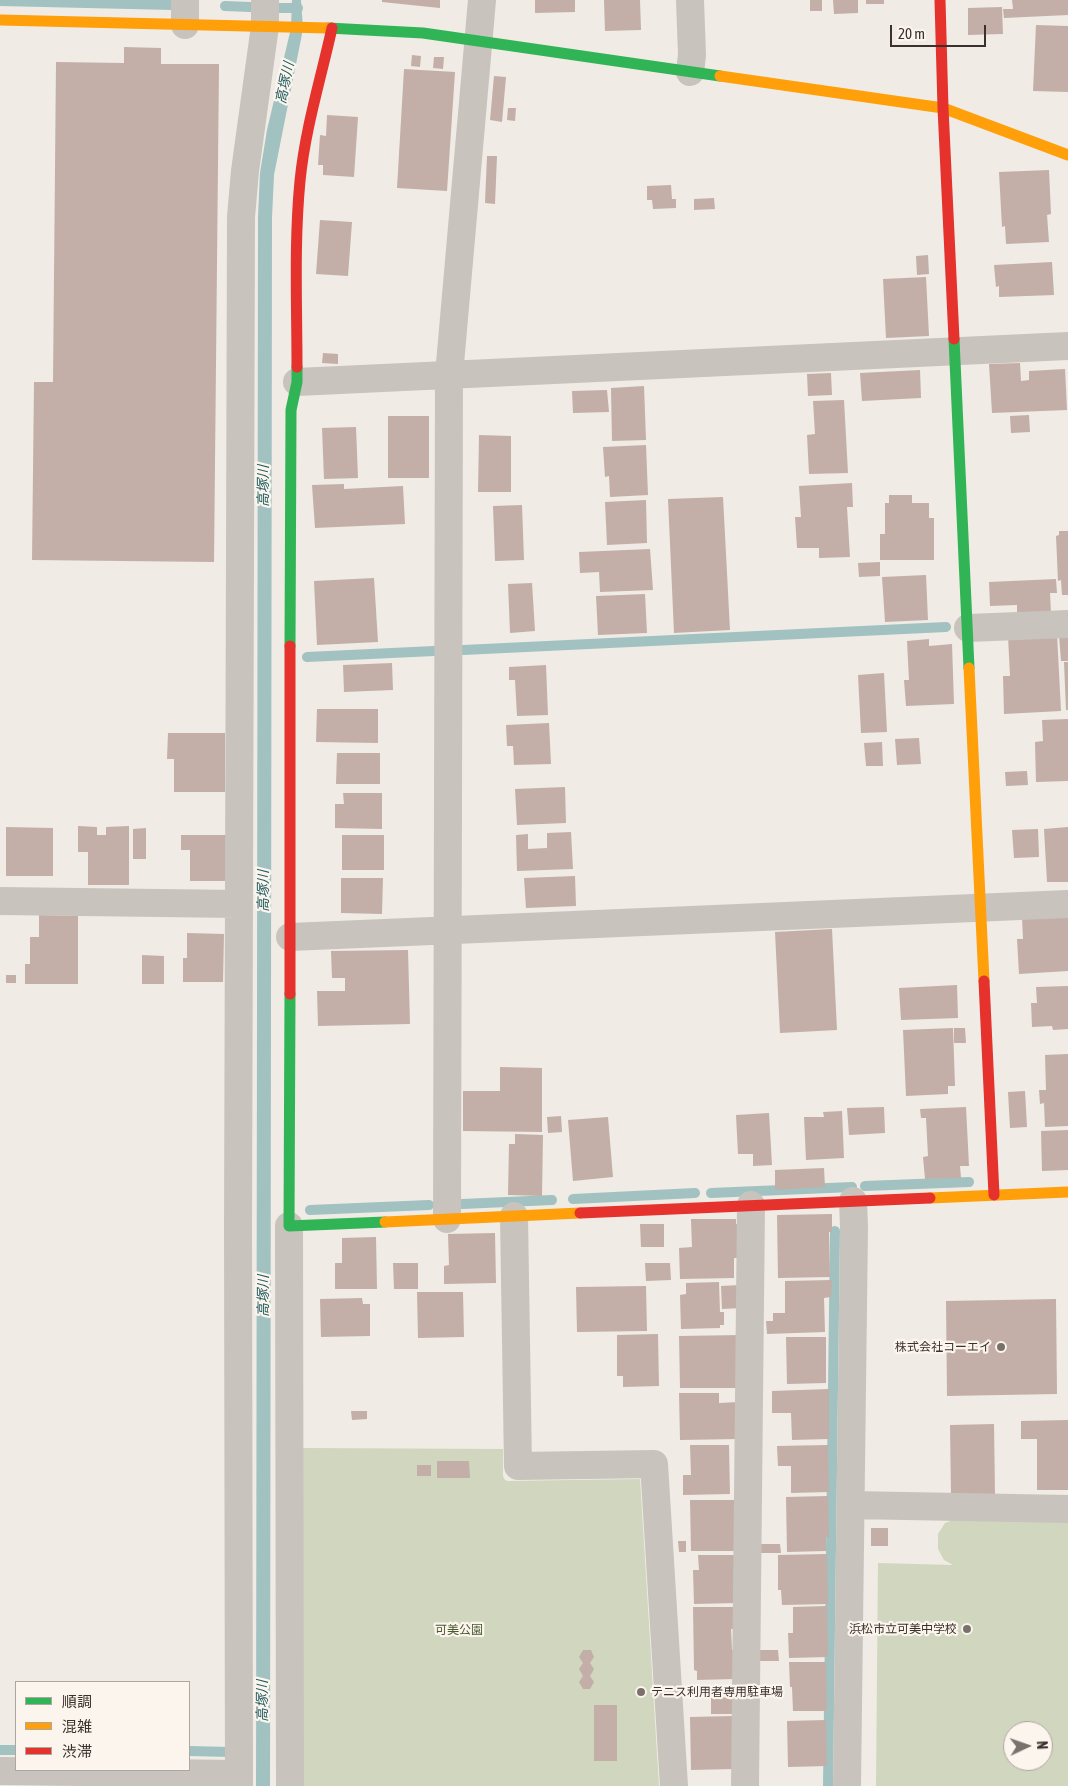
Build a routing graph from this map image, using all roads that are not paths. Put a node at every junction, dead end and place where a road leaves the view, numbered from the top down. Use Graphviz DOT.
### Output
graph roads {
  1 [pos="482,0"];
  2 [pos="690,0"];
  3 [pos="940,0"];
  4 [pos="185,12"];
  5 [pos="268,18"];
  6 [pos="0,20"];
  7 [pos="332,28"];
  8 [pos="478,41"];
  9 [pos="690,72"];
  10 [pos="943,108"];
  11 [pos="1068,156"];
  12 [pos="1068,346"];
  13 [pos="955,351"];
  14 [pos="449,375"];
  15 [pos="297,382"];
  16 [pos="1068,624"];
  17 [pos="968,628"];
  18 [pos="0,901"];
  19 [pos="239,904"];
  20 [pos="1068,904"];
  21 [pos="981,908"];
  22 [pos="447,930"];
  23 [pos="290,937"];
  24 [pos="1068,1192"];
  25 [pos="994,1195"];
  26 [pos="852,1201"];
  27 [pos="751,1205"];
  28 [pos="514,1216"];
  29 [pos="446,1219"];
  30 [pos="289,1226"];
  31 [pos="851,1504"];
  32 [pos="1068,1509"];
  33 [pos="0,1772"];
  34 [pos="239,1780"];
  35 [pos="290,1786"];
  36 [pos="674,1786"];
  37 [pos="745,1786"];
  38 [pos="848,1786"];
  1 -- 8 [label="street"];
  2 -- 9 [label="street"];
  3 -- 10 [label="street"];
  4 -- 5 [label="street"];
  4 -- 6 [label="street"];
  5 -- 7 [label="street"];
  5 -- 19 [label="street"];
  7 -- 8 [label="street"];
  7 -- 15 [label="street"];
  8 -- 9 [label="street"];
  8 -- 14 [label="street"];
  9 -- 10 [label="street"];
  10 -- 11 [label="street"];
  10 -- 13 [label="street"];
  12 -- 13 [label="street"];
  13 -- 14 [label="street"];
  13 -- 17 [label="street"];
  14 -- 15 [label="street"];
  14 -- 22 [label="street"];
  15 -- 23 [label="street"];
  16 -- 17 [label="street"];
  17 -- 21 [label="street"];
  18 -- 19 [label="street"];
  19 -- 34 [label="street"];
  20 -- 21 [label="street"];
  21 -- 22 [label="street"];
  21 -- 25 [label="street"];
  22 -- 23 [label="street"];
  22 -- 29 [label="street"];
  23 -- 30 [label="street"];
  24 -- 25 [label="street"];
  25 -- 26 [label="street"];
  26 -- 27 [label="street"];
  26 -- 31 [label="street"];
  27 -- 28 [label="street"];
  27 -- 37 [label="street"];
  28 -- 29 [label="street"];
  28 -- 36 [label="street"];
  29 -- 30 [label="street"];
  30 -- 35 [label="street"];
  31 -- 32 [label="street"];
  31 -- 38 [label="street"];
  33 -- 34 [label="street"];
}
